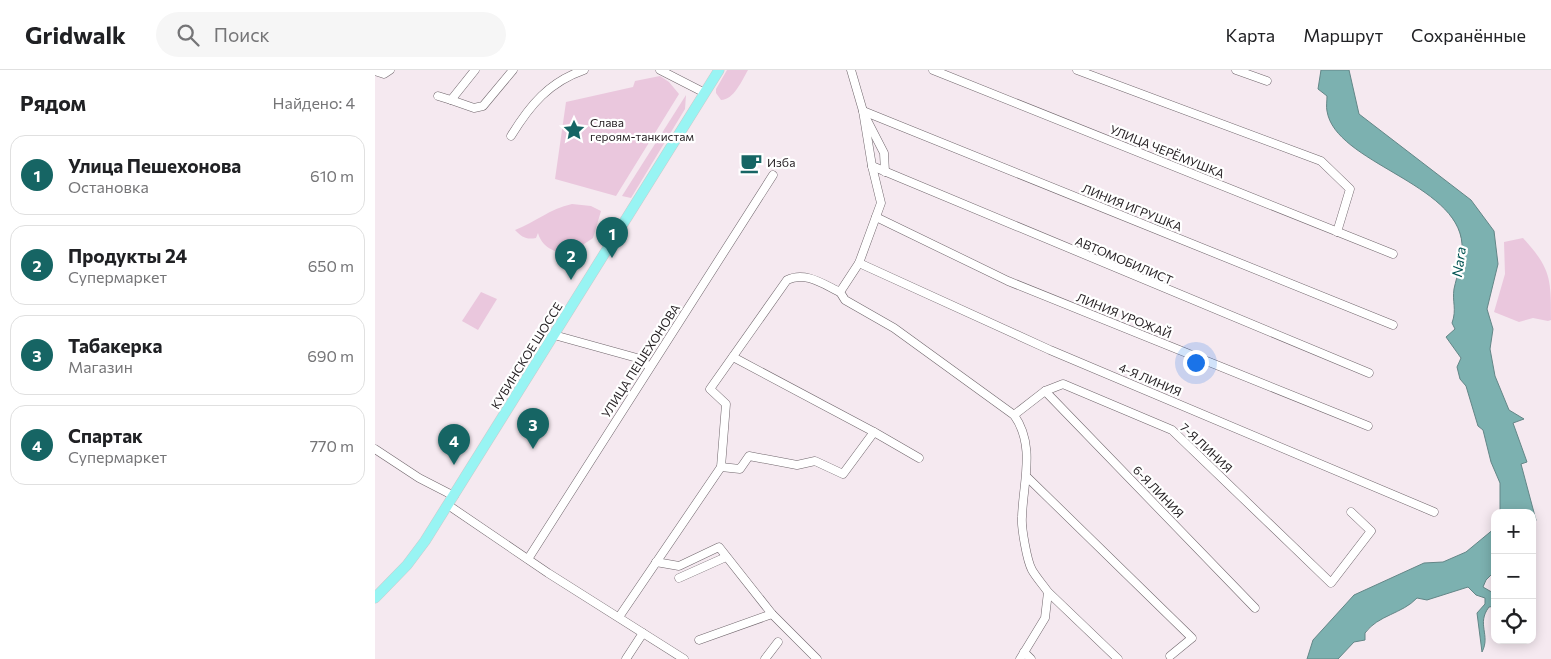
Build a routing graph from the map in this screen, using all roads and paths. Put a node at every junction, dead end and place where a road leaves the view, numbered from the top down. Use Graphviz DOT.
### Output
graph roads {
  1 [pos="390,70"];
  2 [pos="475,70"];
  3 [pos="513,70"];
  4 [pos="583,70"];
  5 [pos="660,70"];
  6 [pos="719,70"];
  7 [pos="851,70"];
  8 [pos="933,70"];
  9 [pos="1077,70"];
  10 [pos="1236,70"];
  11 [pos="375,72"];
  12 [pos="1267,81"];
  13 [pos="705,93"];
  14 [pos="438,96"];
  15 [pos="451,100"];
  16 [pos="863,111"];
  17 [pos="511,136"];
  18 [pos="872,166"];
  19 [pos="885,172"];
  20 [pos="773,175"];
  21 [pos="876,217"];
  22 [pos="1337,232"];
  23 [pos="1393,254"];
  24 [pos="859,263"];
  25 [pos="840,292"];
  26 [pos="1393,325"];
  27 [pos="554,335"];
  28 [pos="733,357"];
  29 [pos="650,367"];
  30 [pos="1369,373"];
  31 [pos="1045,392"];
  32 [pos="1014,416"];
  33 [pos="1368,426"];
  34 [pos="874,432"];
  35 [pos="375,449"];
  36 [pos="919,458"];
  37 [pos="721,467"];
  38 [pos="1027,477"];
  39 [pos="454,496"];
  40 [pos="448,505"];
  41 [pos="1351,512"];
  42 [pos="1434,512"];
  43 [pos="726,556"];
  44 [pos="528,559"];
  45 [pos="656,562"];
  46 [pos="679,578"];
  47 [pos="1048,592"];
  48 [pos="375,598"];
  49 [pos="1255,608"];
  50 [pos="772,614"];
  51 [pos="619,617"];
  52 [pos="643,633"];
  53 [pos="699,640"];
  54 [pos="778,642"];
  55 [pos="1022,655"];
  56 [pos="1170,656"];
  57 [pos="626,659"];
  58 [pos="684,659"];
  59 [pos="765,659"];
  60 [pos="817,659"];
  61 [pos="1031,659"];
  62 [pos="1118,659"];
  1 -- 11 [label="street"];
  2 -- 15 [label="street"];
  3 -- 15 [label="street"];
  4 -- 17 [label="street"];
  5 -- 13 [label="street"];
  6 -- 13 [label="main road, КУБИНСКОЕ ШОССЕ"];
  7 -- 16 [label="street"];
  8 -- 22 [label="street, УЛИЦА ЧЕРЁМУШКА"];
  9 -- 22 [label="street"];
  10 -- 12 [label="street"];
  13 -- 27 [label="main road, КУБИНСКОЕ ШОССЕ"];
  14 -- 15 [label="street"];
  16 -- 18 [label="street"];
  16 -- 19 [label="street"];
  16 -- 26 [label="street, ЛИНИЯ ИГРУШКА"];
  18 -- 19 [label="street, АВТОМОБИЛИСТ"];
  18 -- 21 [label="street"];
  19 -- 30 [label="street, АВТОМОБИЛИСТ"];
  20 -- 29 [label="street, УЛИЦА ПЕШЕХОНОВА"];
  21 -- 24 [label="street"];
  21 -- 33 [label="street, ЛИНИЯ УРОЖАЙ"];
  22 -- 23 [label="street, УЛИЦА ЧЕРЁМУШКА"];
  24 -- 25 [label="street"];
  24 -- 42 [label="street, 4-Я ЛИНИЯ"];
  25 -- 28 [label="street"];
  25 -- 32 [label="street"];
  27 -- 29 [label="street"];
  27 -- 39 [label="main road, КУБИНСКОЕ ШОССЕ"];
  28 -- 34 [label="street"];
  28 -- 37 [label="street"];
  29 -- 44 [label="street, УЛИЦА ПЕШЕХОНОВА"];
  31 -- 32 [label="street, 7-Я ЛИНИЯ"];
  31 -- 41 [label="street, 7-Я ЛИНИЯ"];
  31 -- 49 [label="street, 6-Я ЛИНИЯ"];
  32 -- 38 [label="street"];
  34 -- 36 [label="street"];
  34 -- 37 [label="street"];
  35 -- 39 [label="street"];
  37 -- 45 [label="street"];
  38 -- 47 [label="street"];
  38 -- 56 [label="street"];
  39 -- 40 [label="main road, КУБИНСКОЕ ШОССЕ"];
  40 -- 44 [label="street"];
  40 -- 48 [label="main road, КУБИНСКОЕ ШОССЕ"];
  43 -- 45 [label="street"];
  43 -- 46 [label="street"];
  43 -- 50 [label="street"];
  44 -- 51 [label="street"];
  45 -- 51 [label="street"];
  47 -- 55 [label="street"];
  47 -- 62 [label="street"];
  50 -- 53 [label="street"];
  50 -- 60 [label="street"];
  51 -- 52 [label="street"];
  52 -- 57 [label="street"];
  52 -- 58 [label="street"];
  54 -- 59 [label="street"];
  55 -- 61 [label="street"];
}
